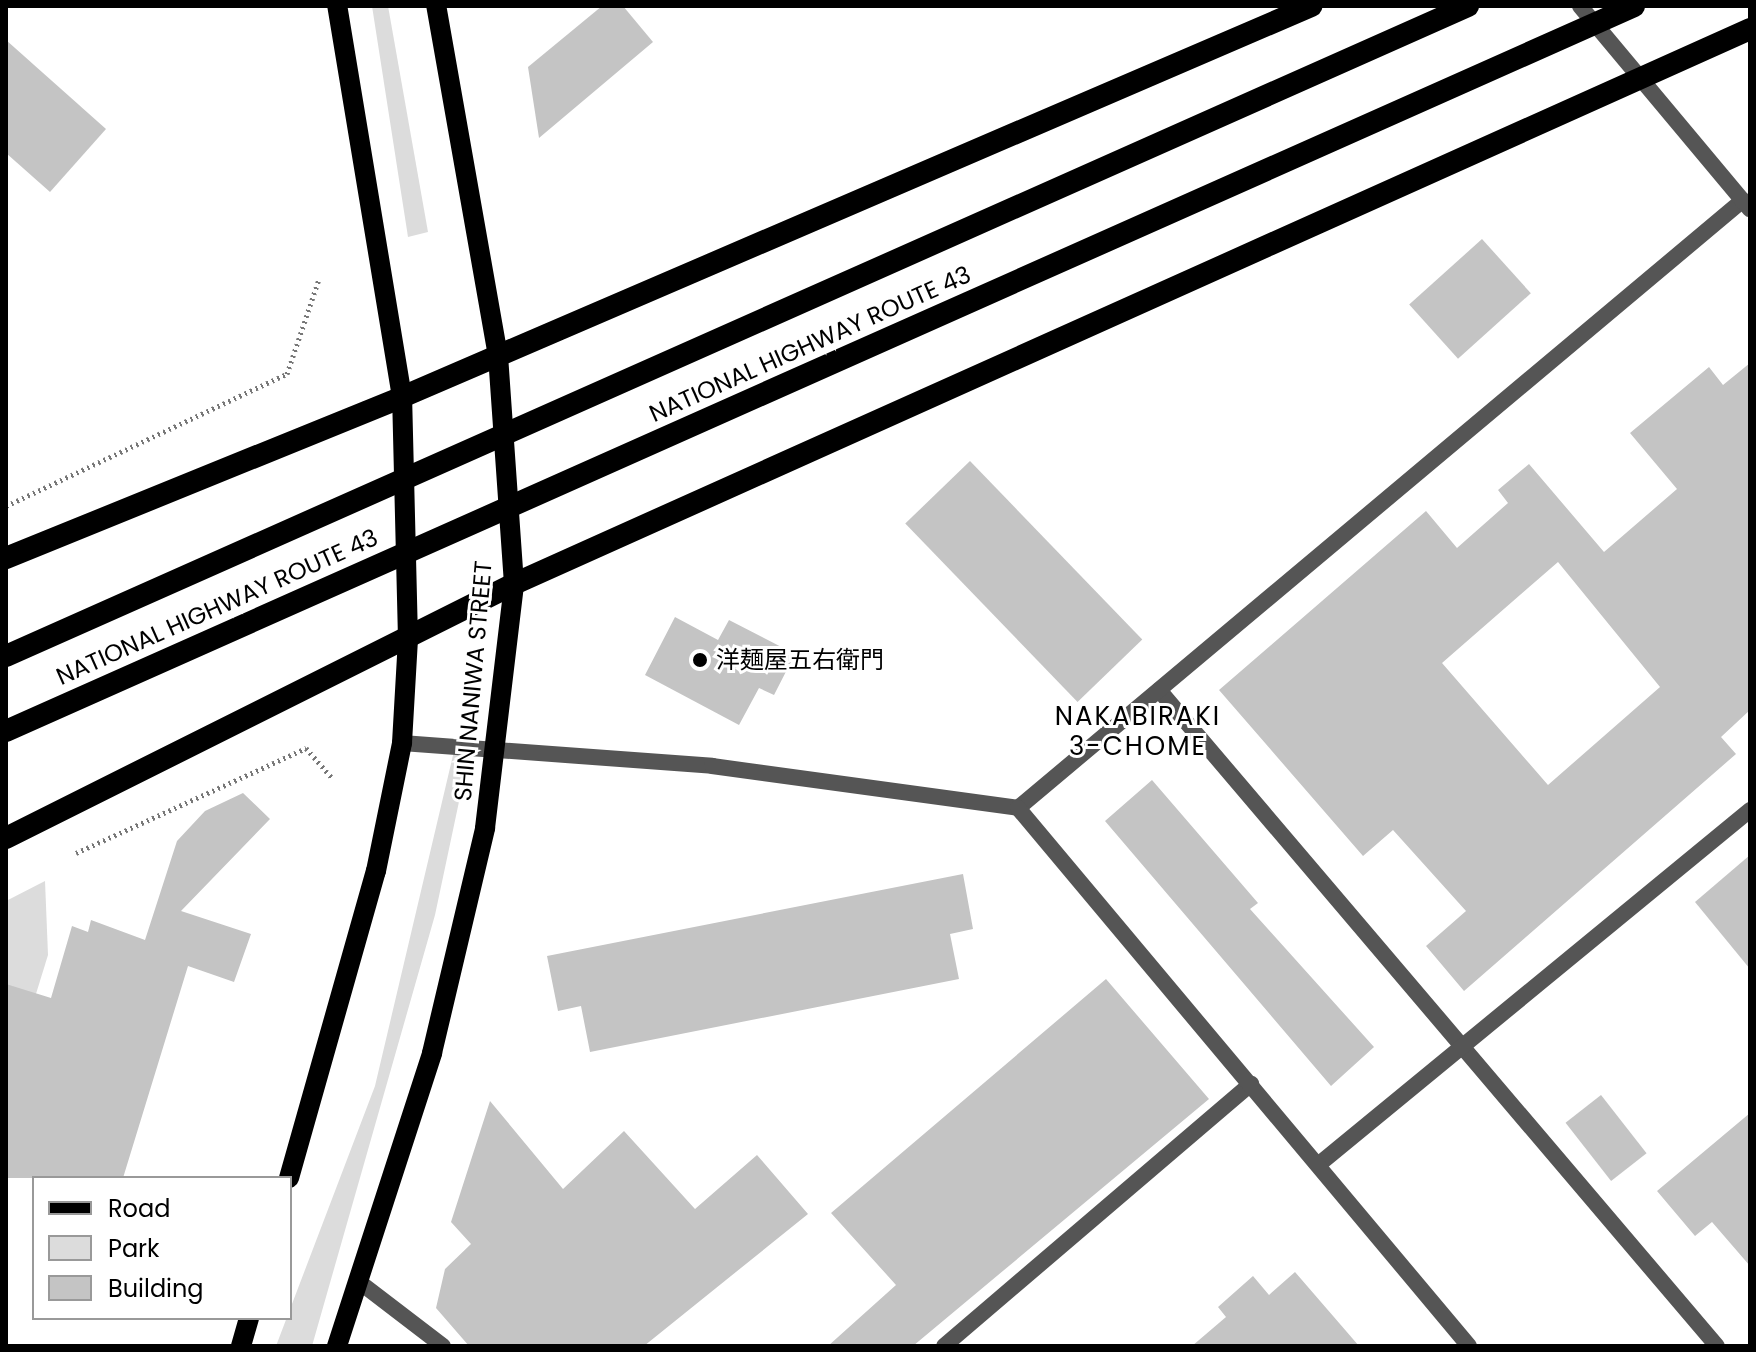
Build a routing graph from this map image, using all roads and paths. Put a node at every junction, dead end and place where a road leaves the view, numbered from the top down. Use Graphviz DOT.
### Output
graph roads {
  1 [pos="337,6"];
  2 [pos="436,6"];
  3 [pos="1311,6"];
  4 [pos="1468,6"];
  5 [pos="1580,6"];
  6 [pos="1634,6"];
  7 [pos="1750,29"];
  8 [pos="1641,77"];
  9 [pos="1746,204"];
  10 [pos="319,279"];
  11 [pos="498,356"];
  12 [pos="402,397"];
  13 [pos="6,506"];
  14 [pos="6,558"];
  15 [pos="514,584"];
  16 [pos="408,639"];
  17 [pos="6,656"];
  18 [pos="1159,690"];
  19 [pos="6,731"];
  20 [pos="402,743"];
  21 [pos="496,747"];
  22 [pos="332,778"];
  23 [pos="1018,808"];
  24 [pos="1750,810"];
  25 [pos="6,838"];
  26 [pos="63,859"];
  27 [pos="1463,1051"];
  28 [pos="1251,1084"];
  29 [pos="1318,1165"];
  30 [pos="290,1176"];
  31 [pos="358,1281"];
  32 [pos="248,1320"];
  33 [pos="241,1346"];
  34 [pos="337,1346"];
  35 [pos="443,1346"];
  36 [pos="944,1346"];
  37 [pos="1469,1346"];
  38 [pos="1717,1346"];
  1 -- 12 [label="main road"];
  2 -- 11 [label="main road, SHIN NANIWA STREET"];
  3 -- 11 [label="highway"];
  4 -- 17 [label="highway, NATIONAL HIGHWAY ROUTE 43"];
  5 -- 8 [label="street"];
  6 -- 19 [label="highway, NATIONAL HIGHWAY ROUTE 43"];
  7 -- 8 [label="highway"];
  8 -- 9 [label="street"];
  8 -- 15 [label="highway"];
  9 -- 18 [label="street"];
  10 -- 13 [label="path"];
  11 -- 12 [label="highway"];
  11 -- 15 [label="main road, SHIN NANIWA STREET"];
  12 -- 14 [label="highway"];
  12 -- 16 [label="main road"];
  15 -- 16 [label="highway"];
  15 -- 21 [label="main road, SHIN NANIWA STREET"];
  16 -- 20 [label="main road"];
  16 -- 25 [label="highway"];
  18 -- 23 [label="street"];
  18 -- 27 [label="street"];
  20 -- 21 [label="street"];
  20 -- 30 [label="main road"];
  21 -- 23 [label="street"];
  21 -- 31 [label="main road, SHIN NANIWA STREET"];
  22 -- 26 [label="path"];
  23 -- 28 [label="street"];
  24 -- 27 [label="street"];
  27 -- 29 [label="street"];
  27 -- 38 [label="street"];
  28 -- 29 [label="street"];
  28 -- 36 [label="street"];
  29 -- 37 [label="street"];
  31 -- 34 [label="main road, SHIN NANIWA STREET"];
  31 -- 35 [label="street"];
  32 -- 33 [label="main road"];
}
